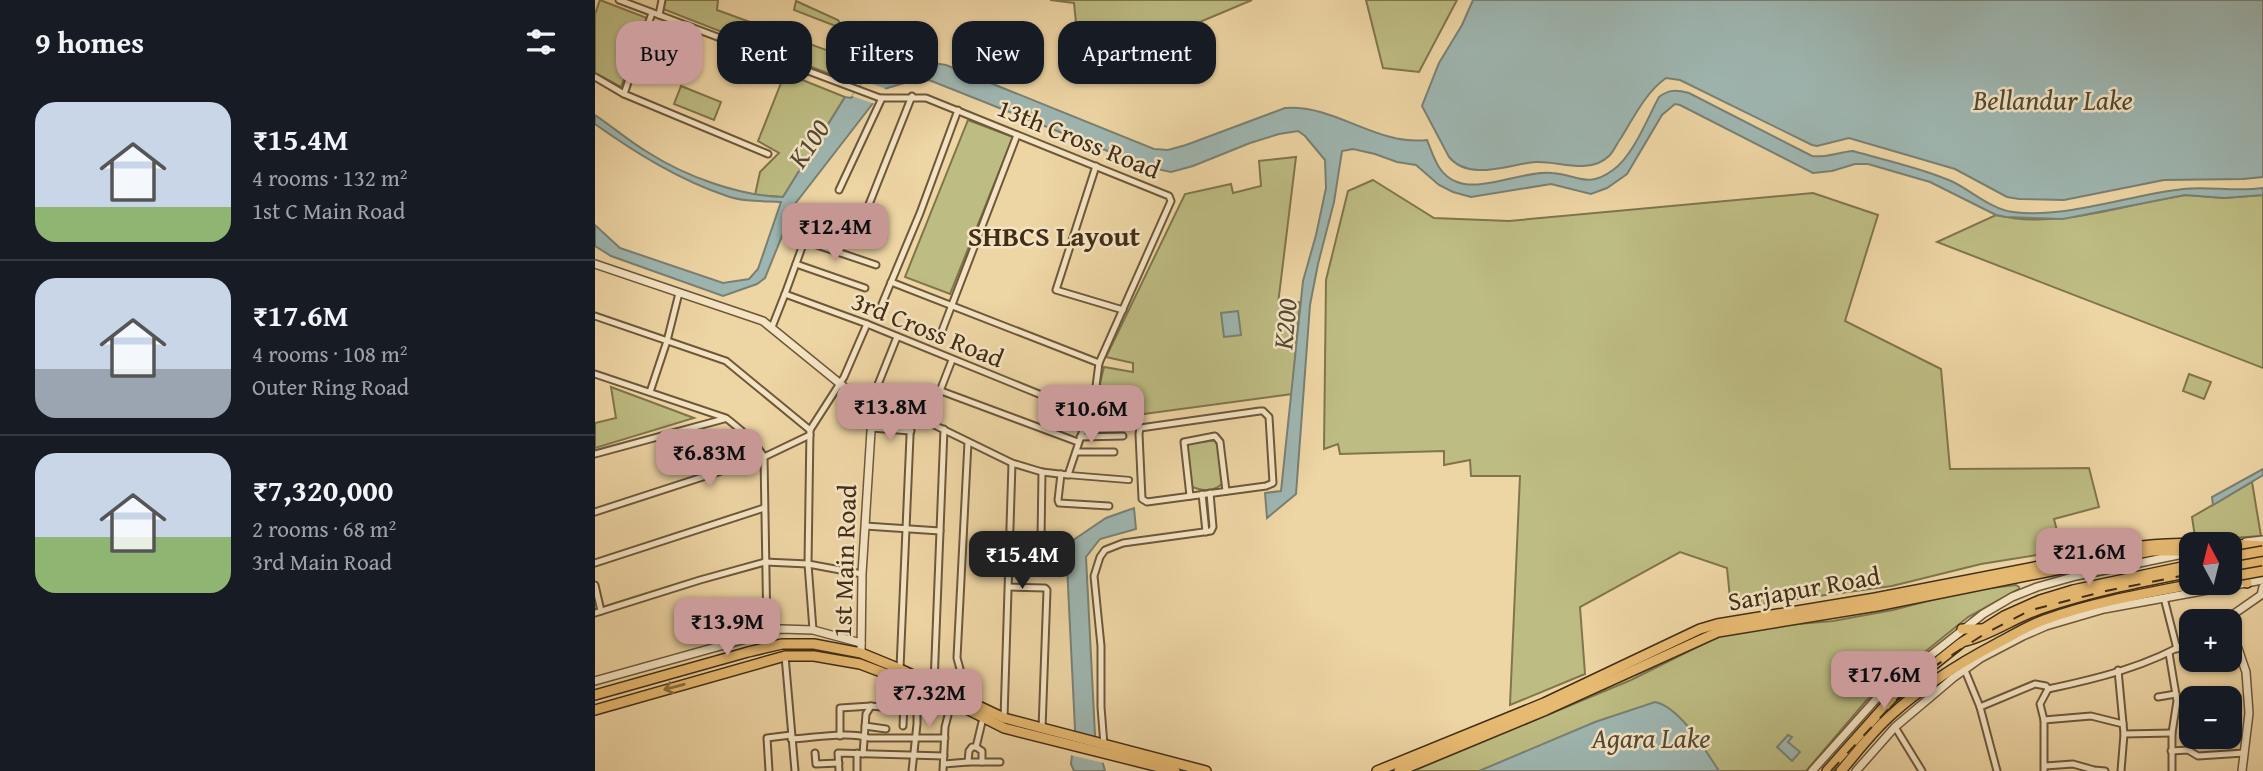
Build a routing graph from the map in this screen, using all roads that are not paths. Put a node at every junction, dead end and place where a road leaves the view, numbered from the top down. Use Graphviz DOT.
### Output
graph roads {
  1 [pos="619,0"];
  2 [pos="662,0"];
  3 [pos="655,14"];
  4 [pos="595,77"];
  5 [pos="624,94"];
  6 [pos="912,96"];
  7 [pos="881,98"];
  8 [pos="958,110"];
  9 [pos="1017,135"];
  10 [pos="768,154"];
  11 [pos="1096,166"];
  12 [pos="839,190"];
  13 [pos="804,214"];
  14 [pos="813,217"];
  15 [pos="864,217"];
  16 [pos="883,237"];
  17 [pos="805,241"];
  18 [pos="595,264"];
  19 [pos="796,264"];
  20 [pos="876,265"];
  21 [pos="891,282"];
  22 [pos="865,288"];
  23 [pos="679,293"];
  24 [pos="785,295"];
  25 [pos="882,304"];
  26 [pos="951,306"];
  27 [pos="1123,310"];
  28 [pos="595,316"];
  29 [pos="867,324"];
  30 [pos="772,327"];
  31 [pos="940,336"];
  32 [pos="897,337"];
  33 [pos="667,341"];
  34 [pos="952,360"];
  35 [pos="1099,363"];
  36 [pos="595,374"];
  37 [pos="840,384"];
  38 [pos="941,391"];
  39 [pos="650,392"];
  40 [pos="868,403"];
  41 [pos="911,413"];
  42 [pos="1088,414"];
  43 [pos="726,418"];
  44 [pos="928,422"];
  45 [pos="871,428"];
  46 [pos="944,429"];
  47 [pos="911,431"];
  48 [pos="810,433"];
  49 [pos="1123,436"];
  50 [pos="1079,440"];
  51 [pos="968,442"];
  52 [pos="1076,452"];
  53 [pos="1114,452"];
  54 [pos="595,454"];
  55 [pos="765,457"];
  56 [pos="1012,463"];
  57 [pos="1042,472"];
  58 [pos="1061,474"];
  59 [pos="1068,475"];
  60 [pos="1129,480"];
  61 [pos="1226,491"];
  62 [pos="1210,493"];
  63 [pos="1202,494"];
  64 [pos="1189,496"];
  65 [pos="1109,506"];
  66 [pos="764,508"];
  67 [pos="595,512"];
  68 [pos="865,526"];
  69 [pos="907,529"];
  70 [pos="940,531"];
  71 [pos="1206,532"];
  72 [pos="1041,539"];
  73 [pos="2263,540"];
  74 [pos="2179,544"];
  75 [pos="2242,544"];
  76 [pos="2242,546"];
  77 [pos="2263,546"];
  78 [pos="2179,551"];
  79 [pos="2263,551"];
  80 [pos="2179,555"];
  81 [pos="2242,555"];
  82 [pos="2263,559"];
  83 [pos="765,562"];
  84 [pos="595,563"];
  85 [pos="808,564"];
  86 [pos="2243,565"];
  87 [pos="2263,566"];
  88 [pos="2179,568"];
  89 [pos="862,574"];
  90 [pos="2179,575"];
  91 [pos="2242,579"];
  92 [pos="2263,581"];
  93 [pos="2247,583"];
  94 [pos="595,585"];
  95 [pos="1009,587"];
  96 [pos="2179,587"];
  97 [pos="2164,598"];
  98 [pos="2242,610"];
  99 [pos="598,612"];
  100 [pos="1962,629"];
  101 [pos="1982,629"];
  102 [pos="813,630"];
  103 [pos="767,632"];
  104 [pos="1961,643"];
  105 [pos="861,648"];
  106 [pos="2177,649"];
  107 [pos="748,652"];
  108 [pos="2169,653"];
  109 [pos="785,656"];
  110 [pos="2242,661"];
  111 [pos="751,666"];
  112 [pos="1961,667"];
  113 [pos="900,669"];
  114 [pos="2118,670"];
  115 [pos="884,672"];
  116 [pos="595,681"];
  117 [pos="905,681"];
  118 [pos="934,684"];
  119 [pos="917,686"];
  120 [pos="2048,689"];
  121 [pos="2176,694"];
  122 [pos="595,695"];
  123 [pos="2158,697"];
  124 [pos="954,699"];
  125 [pos="871,706"];
  126 [pos="1980,707"];
  127 [pos="595,710"];
  128 [pos="983,718"];
  129 [pos="1004,718"];
  130 [pos="2044,720"];
  131 [pos="1510,721"];
  132 [pos="2123,724"];
  133 [pos="865,726"];
  134 [pos="903,726"];
  135 [pos="1895,727"];
  136 [pos="886,729"];
  137 [pos="1042,729"];
  138 [pos="2172,733"];
  139 [pos="2124,734"];
  140 [pos="840,736"];
  141 [pos="864,736"];
  142 [pos="791,737"];
  143 [pos="915,738"];
  144 [pos="945,738"];
  145 [pos="1070,740"];
  146 [pos="976,747"];
  147 [pos="1103,747"];
  148 [pos="2171,751"];
  149 [pos="815,753"];
  150 [pos="860,753"];
  151 [pos="2244,753"];
  152 [pos="914,755"];
  153 [pos="944,756"];
  154 [pos="968,762"];
  155 [pos="982,762"];
  156 [pos="1000,762"];
  157 [pos="839,763"];
  158 [pos="943,767"];
  159 [pos="2045,768"];
  160 [pos="769,771"];
  161 [pos="795,771"];
  162 [pos="839,771"];
  163 [pos="857,771"];
  164 [pos="912,771"];
  165 [pos="1175,771"];
  166 [pos="1206,771"];
  167 [pos="1377,771"];
  168 [pos="1399,771"];
  169 [pos="1812,771"];
  170 [pos="1827,771"];
  171 [pos="1841,771"];
  172 [pos="1856,771"];
  173 [pos="1922,771"];
  174 [pos="1997,771"];
  175 [pos="2105,771"];
  176 [pos="2120,771"];
  177 [pos="2172,771"];
  178 [pos="2242,771"];
  1 -- 3 [label="street"];
  2 -- 3 [label="street"];
  3 -- 5 [label="street"];
  3 -- 7 [label="street"];
  4 -- 5 [label="street"];
  5 -- 10 [label="street"];
  6 -- 7 [label="street, 13th Cross Road"];
  6 -- 8 [label="street, 13th Cross Road"];
  6 -- 15 [label="street"];
  7 -- 12 [label="street"];
  8 -- 9 [label="street, 13th Cross Road"];
  8 -- 21 [label="street"];
  9 -- 11 [label="street, 13th Cross Road"];
  9 -- 26 [label="street"];
  11 -- 27 [label="street"];
  11 -- 27 [label="street, 13th Cross Road"];
  13 -- 14 [label="street"];
  14 -- 16 [label="street"];
  14 -- 17 [label="street"];
  17 -- 19 [label="street"];
  17 -- 20 [label="street"];
  18 -- 23 [label="street"];
  19 -- 22 [label="street"];
  19 -- 24 [label="street"];
  21 -- 25 [label="street"];
  21 -- 26 [label="street"];
  23 -- 30 [label="street"];
  23 -- 33 [label="street"];
  24 -- 29 [label="street, 3rd Cross Road"];
  24 -- 30 [label="street"];
  26 -- 31 [label="street"];
  26 -- 35 [label="street"];
  27 -- 35 [label="street, 13th Cross Road"];
  28 -- 33 [label="street"];
  29 -- 32 [label="street, 3rd Cross Road"];
  29 -- 37 [label="street"];
  30 -- 37 [label="street"];
  32 -- 34 [label="street, 3rd Cross Road"];
  32 -- 40 [label="street"];
  33 -- 39 [label="street"];
  33 -- 48 [label="street"];
  34 -- 38 [label="street"];
  34 -- 42 [label="street, 3rd Cross Road"];
  35 -- 42 [label="street, 13th Cross Road"];
  36 -- 39 [label="street"];
  37 -- 40 [label="street"];
  37 -- 48 [label="street"];
  38 -- 44 [label="street"];
  38 -- 50 [label="street"];
  39 -- 43 [label="street"];
  40 -- 41 [label="street"];
  40 -- 45 [label="street, 1st Main Road"];
  41 -- 44 [label="street"];
  41 -- 47 [label="street"];
  42 -- 50 [label="street, 13th Cross Road"];
  43 -- 54 [label="street"];
  43 -- 55 [label="street"];
  44 -- 46 [label="street"];
  45 -- 47 [label="street"];
  45 -- 68 [label="street, 1st Main Road"];
  46 -- 51 [label="street"];
  46 -- 70 [label="street"];
  47 -- 69 [label="street"];
  48 -- 55 [label="street"];
  48 -- 85 [label="street"];
  49 -- 50 [label="street"];
  50 -- 52 [label="street, 13th Cross Road"];
  51 -- 56 [label="street"];
  51 -- 124 [label="street"];
  52 -- 53 [label="street"];
  52 -- 59 [label="street, 13th Cross Road"];
  55 -- 66 [label="street"];
  55 -- 67 [label="street"];
  56 -- 57 [label="street"];
  56 -- 95 [label="street"];
  57 -- 58 [label="street"];
  57 -- 72 [label="street"];
  58 -- 59 [label="street"];
  58 -- 65 [label="street"];
  59 -- 60 [label="street"];
  61 -- 62 [label="street"];
  61 -- 64 [label="street"];
  61 -- 64 [label="street"];
  62 -- 63 [label="street"];
  62 -- 71 [label="street"];
  63 -- 64 [label="street"];
  63 -- 71 [label="street"];
  66 -- 83 [label="street"];
  66 -- 84 [label="street"];
  68 -- 69 [label="street"];
  68 -- 89 [label="street, 1st Main Road"];
  69 -- 70 [label="street"];
  69 -- 113 [label="street"];
  70 -- 118 [label="street"];
  71 -- 147 [label="street"];
  73 -- 75 [label="street"];
  74 -- 131 [label="main road, Sarjapur Road"];
  76 -- 77 [label="main road, Sarjapur Road"];
  78 -- 131 [label="main road, Sarjapur Road"];
  79 -- 81 [label="main road, bridge"];
  80 -- 100 [label="street"];
  82 -- 86 [label="main road"];
  83 -- 85 [label="street"];
  83 -- 99 [label="street"];
  83 -- 103 [label="street"];
  85 -- 89 [label="street"];
  85 -- 102 [label="street"];
  86 -- 87 [label="main road"];
  86 -- 93 [label="main road"];
  88 -- 101 [label="main road"];
  89 -- 105 [label="street, 1st Main Road"];
  90 -- 104 [label="main road"];
  91 -- 92 [label="main road, bridge"];
  92 -- 93 [label="street"];
  92 -- 98 [label="street"];
  93 -- 97 [label="street"];
  94 -- 99 [label="street"];
  95 -- 129 [label="street"];
  95 -- 137 [label="street"];
  96 -- 112 [label="main road"];
  97 -- 106 [label="street"];
  97 -- 112 [label="street"];
  100 -- 101 [label="main road"];
  100 -- 169 [label="street"];
  101 -- 104 [label="main road"];
  102 -- 103 [label="street"];
  102 -- 105 [label="street"];
  103 -- 116 [label="street"];
  104 -- 170 [label="main road"];
  105 -- 107 [label="main road"];
  105 -- 113 [label="main road"];
  106 -- 108 [label="street"];
  107 -- 111 [label="main road"];
  107 -- 122 [label="main road"];
  108 -- 114 [label="street"];
  108 -- 121 [label="street"];
  109 -- 111 [label="main road"];
  109 -- 115 [label="main road"];
  109 -- 142 [label="street"];
  110 -- 151 [label="street"];
  111 -- 127 [label="main road, one-way"];
  112 -- 126 [label="street"];
  112 -- 135 [label="street"];
  112 -- 171 [label="main road"];
  113 -- 118 [label="main road"];
  114 -- 120 [label="street"];
  114 -- 132 [label="street"];
  115 -- 117 [label="main road"];
  115 -- 125 [label="street"];
  117 -- 119 [label="main road"];
  117 -- 134 [label="street"];
  118 -- 124 [label="main road"];
  119 -- 124 [label="main road"];
  119 -- 143 [label="street"];
  120 -- 126 [label="street"];
  120 -- 130 [label="street"];
  121 -- 123 [label="street"];
  121 -- 138 [label="street"];
  124 -- 128 [label="main road"];
  124 -- 129 [label="main road"];
  124 -- 144 [label="street"];
  125 -- 133 [label="street"];
  125 -- 140 [label="street"];
  126 -- 174 [label="street"];
  128 -- 145 [label="main road"];
  128 -- 146 [label="street"];
  129 -- 137 [label="main road"];
  130 -- 132 [label="street"];
  130 -- 159 [label="street"];
  131 -- 167 [label="main road, Sarjapur Road"];
  131 -- 168 [label="main road, Sarjapur Road"];
  132 -- 139 [label="street"];
  133 -- 136 [label="street"];
  133 -- 141 [label="street"];
  135 -- 172 [label="street"];
  135 -- 173 [label="street"];
  137 -- 145 [label="main road"];
  138 -- 139 [label="street"];
  138 -- 148 [label="street"];
  139 -- 176 [label="street"];
  140 -- 141 [label="street"];
  140 -- 142 [label="street"];
  141 -- 143 [label="street"];
  141 -- 150 [label="street"];
  142 -- 160 [label="street"];
  142 -- 161 [label="street"];
  143 -- 144 [label="street"];
  143 -- 152 [label="street"];
  144 -- 153 [label="street"];
  145 -- 147 [label="main road"];
  146 -- 154 [label="street"];
  146 -- 155 [label="street"];
  147 -- 165 [label="main road"];
  147 -- 166 [label="main road"];
  148 -- 151 [label="street"];
  148 -- 177 [label="street"];
  149 -- 157 [label="street"];
  150 -- 152 [label="street"];
  150 -- 157 [label="street"];
  150 -- 163 [label="street"];
  151 -- 178 [label="street"];
  152 -- 153 [label="street"];
  152 -- 164 [label="street"];
  153 -- 158 [label="street"];
  154 -- 155 [label="street"];
  154 -- 158 [label="street"];
  155 -- 156 [label="street"];
  157 -- 162 [label="street"];
  159 -- 175 [label="street"];
}
